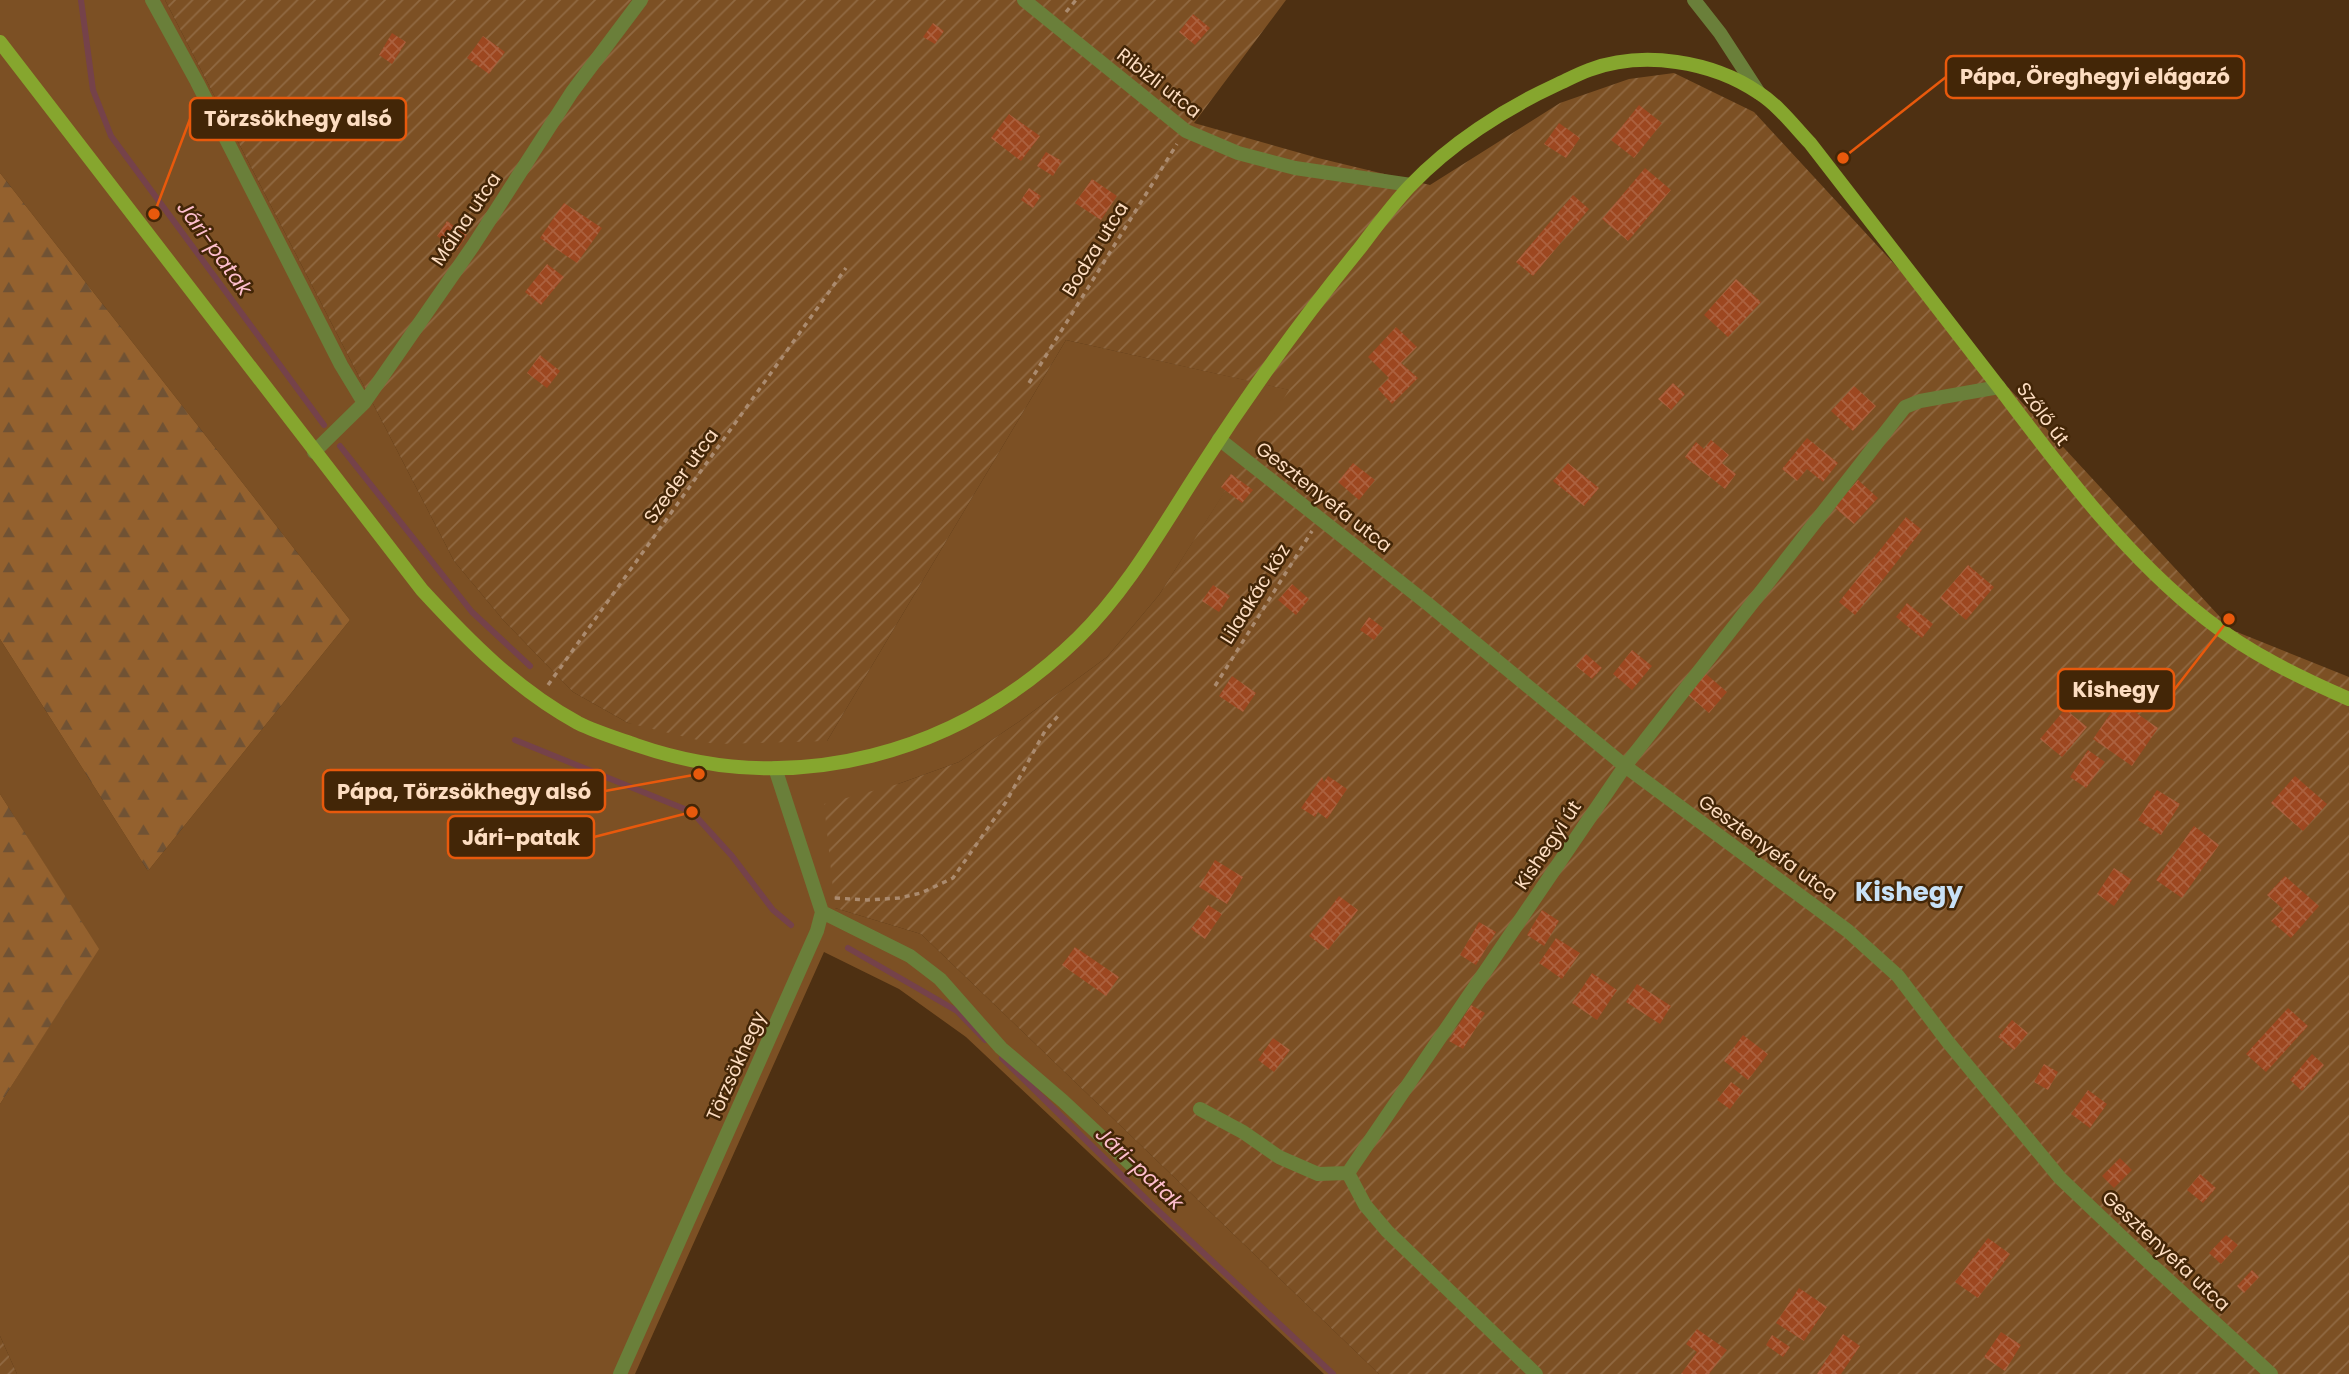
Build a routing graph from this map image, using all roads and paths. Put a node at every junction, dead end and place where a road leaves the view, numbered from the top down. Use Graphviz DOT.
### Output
graph roads {
  1 [pos="152,0"];
  2 [pos="641,0"];
  3 [pos="1024,0"];
  4 [pos="1694,0"];
  5 [pos="0,42"];
  6 [pos="1759,93"];
  7 [pos="1186,131"];
  8 [pos="1410,185"];
  9 [pos="846,268"];
  10 [pos="1029,383"];
  11 [pos="1999,387"];
  12 [pos="364,403"];
  13 [pos="1219,439"];
  14 [pos="314,452"];
  15 [pos="1320,517"];
  16 [pos="1215,686"];
  17 [pos="539,699"];
  18 [pos="2349,699"];
  19 [pos="1058,716"];
  20 [pos="1626,766"];
  21 [pos="775,768"];
  22 [pos="817,896"];
  23 [pos="822,912"];
  24 [pos="1200,1109"];
  25 [pos="1139,1172"];
  26 [pos="1348,1173"];
  27 [pos="620,1374"];
  28 [pos="1536,1374"];
  29 [pos="2271,1374"];
  1 -- 12 [label="street"];
  2 -- 12 [label="street, Málna utca"];
  3 -- 7 [label="street, Ribizli utca"];
  4 -- 6 [label="street"];
  5 -- 14 [label="main road, Szőlő út"];
  6 -- 8 [label="main road, Szőlő út"];
  6 -- 11 [label="main road, Szőlő út"];
  7 -- 8 [label="street, Ribizli utca"];
  7 -- 10 [label="path, Bodza utca"];
  8 -- 13 [label="main road, Szőlő út"];
  9 -- 17 [label="path, Szeder utca"];
  11 -- 18 [label="main road, Szőlő út"];
  11 -- 20 [label="street, Kishegyi út"];
  12 -- 14 [label="street, Málna utca"];
  13 -- 15 [label="street, Gesztenyefa utca"];
  13 -- 21 [label="main road, Szőlő út"];
  14 -- 17 [label="main road, Szőlő út"];
  15 -- 16 [label="path, Lilaakác köz"];
  15 -- 20 [label="street, Gesztenyefa utca"];
  17 -- 21 [label="main road, Szőlő út"];
  19 -- 22 [label="path"];
  20 -- 26 [label="street, Kishegyi út"];
  20 -- 29 [label="street, Gesztenyefa utca"];
  21 -- 22 [label="street"];
  22 -- 23 [label="street"];
  23 -- 25 [label="street"];
  23 -- 27 [label="street, Törzsökhegy"];
  24 -- 26 [label="street"];
  26 -- 28 [label="street"];
}
